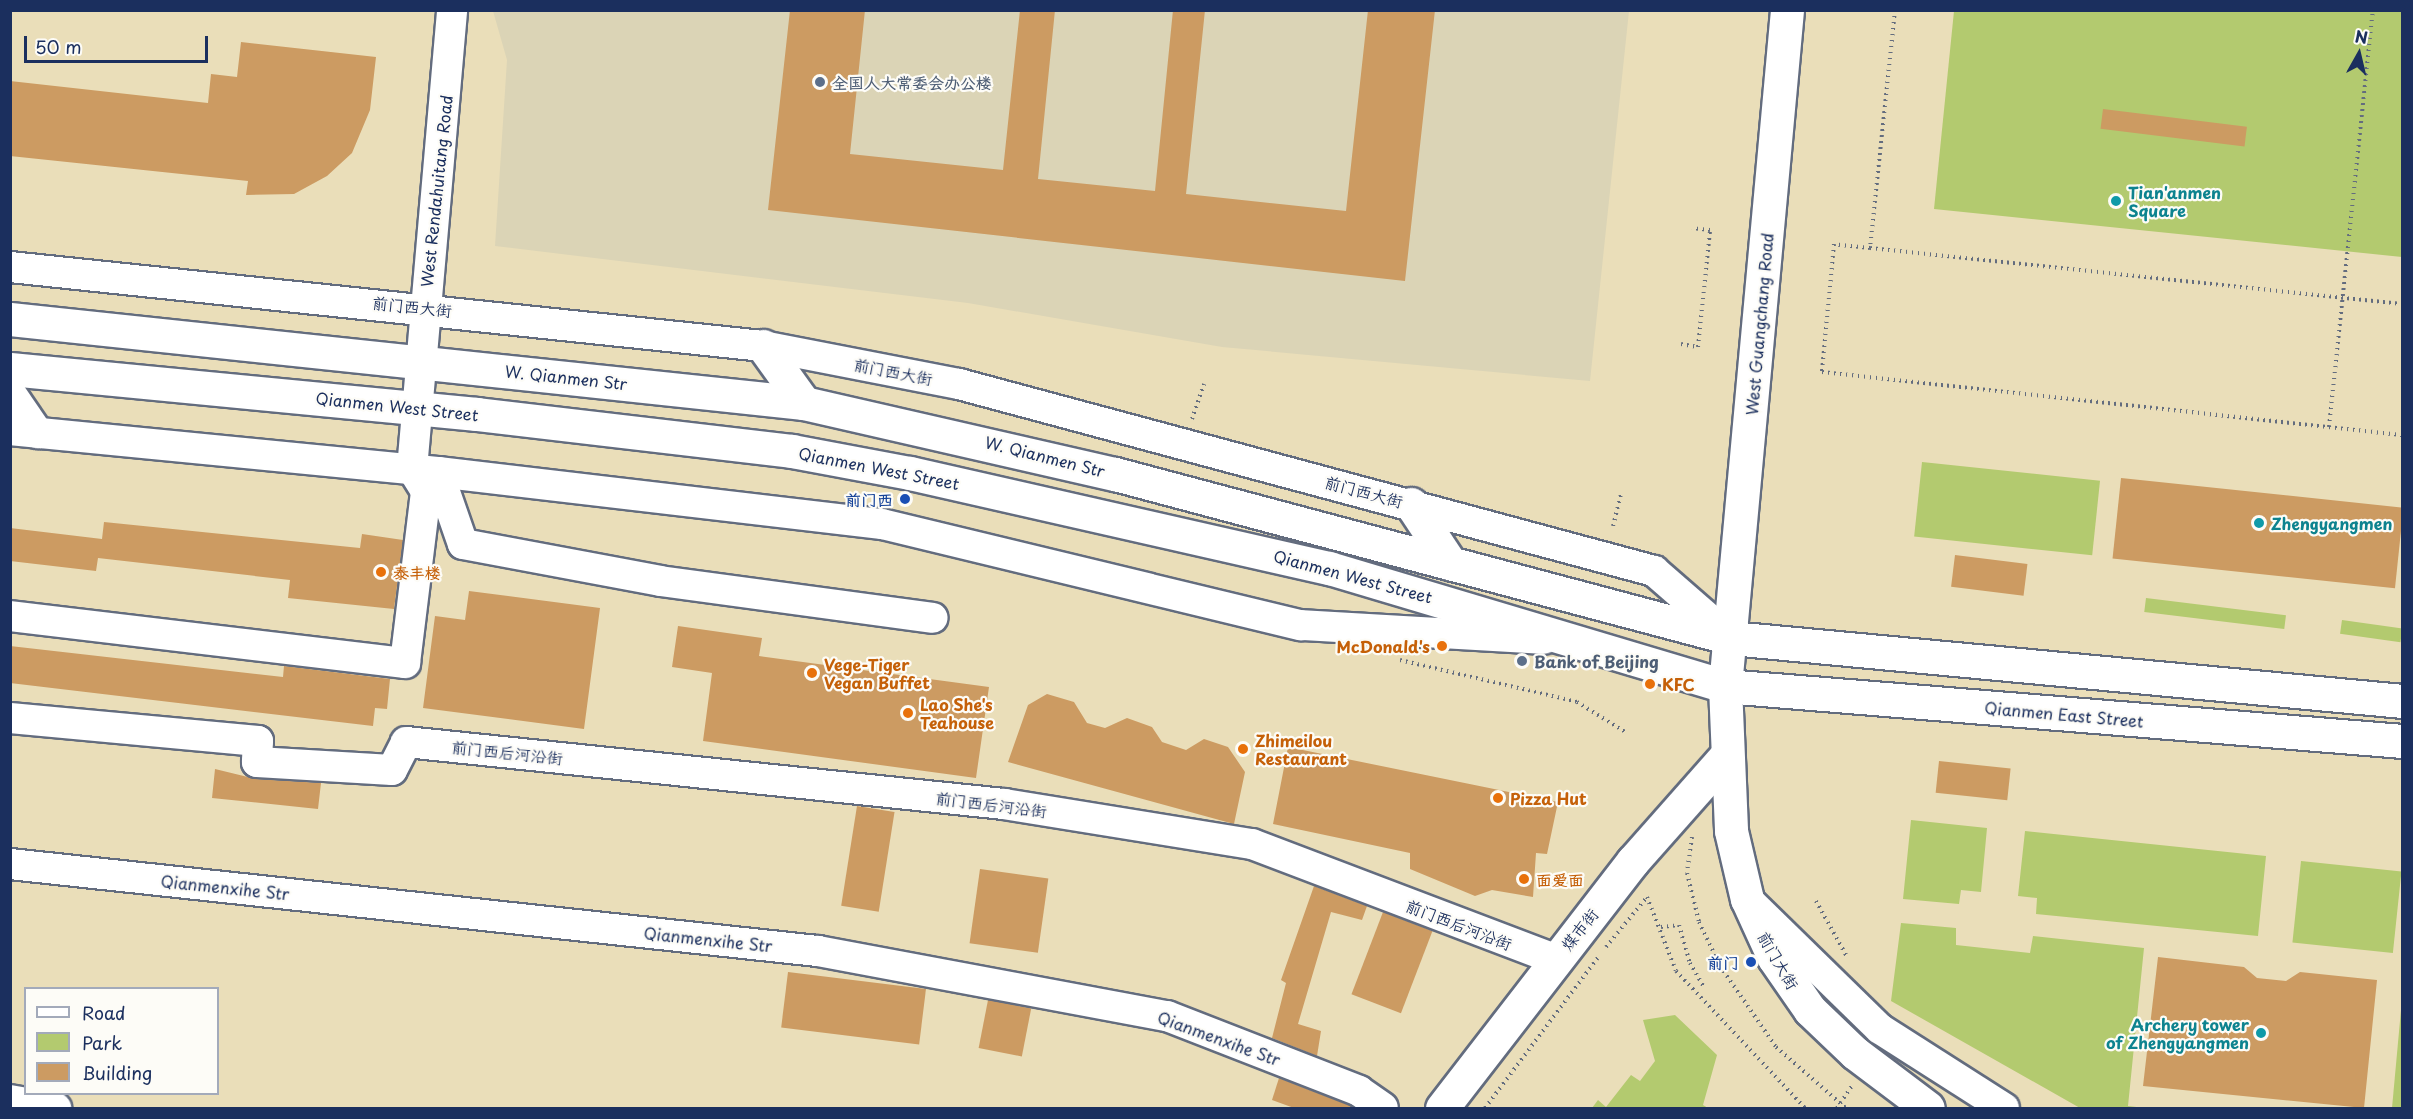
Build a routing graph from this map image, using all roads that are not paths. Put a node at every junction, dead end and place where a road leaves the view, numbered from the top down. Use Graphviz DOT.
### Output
graph roads {
  1 [pos="452,10"];
  2 [pos="1788,10"];
  3 [pos="10,267"];
  4 [pos="424,308"];
  5 [pos="10,319"];
  6 [pos="763,346"];
  7 [pos="419,360"];
  8 [pos="10,369"];
  9 [pos="10,392"];
  10 [pos="804,403"];
  11 [pos="416,407"];
  12 [pos="24,431"];
  13 [pos="425,470"];
  14 [pos="1411,504"];
  15 [pos="1449,563"];
  16 [pos="10,616"];
  17 [pos="933,618"];
  18 [pos="1731,638"];
  19 [pos="1583,642"];
  20 [pos="1725,686"];
  21 [pos="2403,701"];
  22 [pos="10,718"];
  23 [pos="2403,741"];
  24 [pos="1725,757"];
  25 [pos="10,864"];
  26 [pos="1747,899"];
  27 [pos="1554,959"];
  28 [pos="10,1100"];
  29 [pos="56,1108"];
  30 [pos="1383,1108"];
  31 [pos="1442,1108"];
  32 [pos="1928,1108"];
  33 [pos="2004,1108"];
  1 -- 4 [label="street, West Rendahuitang Road"];
  2 -- 18 [label="main road, West Guangchang Road"];
  3 -- 4 [label="street, 前门西大街"];
  4 -- 6 [label="street, 前门西大街"];
  4 -- 7 [label="street, West Rendahuitang Road"];
  5 -- 7 [label="main road, W. Qianmen Str"];
  6 -- 10 [label="main road"];
  6 -- 14 [label="street, 前门西大街"];
  7 -- 10 [label="main road, W. Qianmen Str"];
  7 -- 11 [label="street, West Rendahuitang Road"];
  8 -- 11 [label="main road, Qianmen West Street"];
  9 -- 12 [label="street"];
  10 -- 15 [label="main road"];
  11 -- 13 [label="street, West Rendahuitang Road"];
  11 -- 19 [label="main road, Qianmen West Street"];
  12 -- 13 [label="street"];
  13 -- 16 [label="street"];
  13 -- 17 [label="street"];
  13 -- 19 [label="street"];
  14 -- 15 [label="main road"];
  14 -- 18 [label="street, 前门西大街"];
  15 -- 18 [label="main road"];
  18 -- 20 [label="main road, West Guangchang Road"];
  18 -- 21 [label="main road"];
  19 -- 20 [label="main road, Qianmen West Street"];
  20 -- 23 [label="main road, Qianmen East Street"];
  20 -- 24 [label="main road, 前门大街"];
  22 -- 27 [label="street, 前门西后河沿街"];
  24 -- 26 [label="main road, 前门大街"];
  24 -- 27 [label="main road, 煤市街"];
  25 -- 30 [label="street, Qianmenxihe Str"];
  26 -- 32 [label="main road, 前门大街"];
  26 -- 33 [label="street"];
  27 -- 31 [label="main road, 煤市街"];
  28 -- 29 [label="street"];
}
